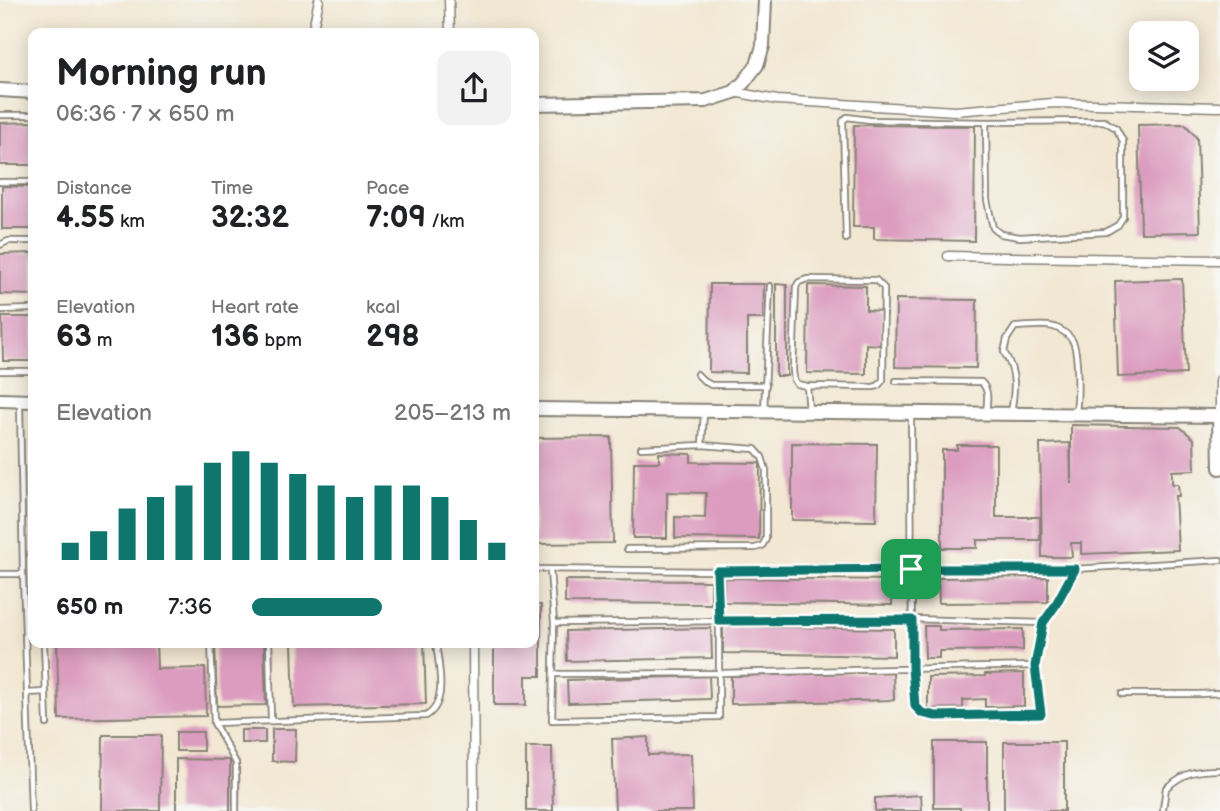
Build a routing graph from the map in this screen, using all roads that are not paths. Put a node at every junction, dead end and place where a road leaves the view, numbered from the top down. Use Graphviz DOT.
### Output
graph roads {
  1 [pos="319,0"];
  2 [pos="449,0"];
  3 [pos="765,0"];
  4 [pos="313,28"];
  5 [pos="450,28"];
  6 [pos="0,90"];
  7 [pos="28,92"];
  8 [pos="734,92"];
  9 [pos="539,104"];
  10 [pos="846,105"];
  11 [pos="1220,107"];
  12 [pos="0,115"];
  13 [pos="28,115"];
  14 [pos="847,117"];
  15 [pos="986,122"];
  16 [pos="28,181"];
  17 [pos="0,182"];
  18 [pos="846,239"];
  19 [pos="28,241"];
  20 [pos="0,245"];
  21 [pos="948,257"];
  22 [pos="1220,260"];
  23 [pos="770,286"];
  24 [pos="28,309"];
  25 [pos="0,310"];
  26 [pos="0,371"];
  27 [pos="28,371"];
  28 [pos="697,374"];
  29 [pos="1220,380"];
  30 [pos="895,381"];
  31 [pos="766,385"];
  32 [pos="807,386"];
  33 [pos="0,400"];
  34 [pos="27,401"];
  35 [pos="539,409"];
  36 [pos="704,411"];
  37 [pos="764,412"];
  38 [pos="809,412"];
  39 [pos="911,414"];
  40 [pos="986,414"];
  41 [pos="1010,415"];
  42 [pos="1075,415"];
  43 [pos="1220,416"];
  44 [pos="702,445"];
  45 [pos="642,448"];
  46 [pos="1220,468"];
  47 [pos="627,549"];
  48 [pos="1220,561"];
  49 [pos="539,569"];
  50 [pos="911,569"];
  51 [pos="1075,569"];
  52 [pos="550,570"];
  53 [pos="717,571"];
  54 [pos="0,574"];
  55 [pos="23,574"];
  56 [pos="912,620"];
  57 [pos="719,621"];
  58 [pos="554,622"];
  59 [pos="1043,623"];
  60 [pos="44,648"];
  61 [pos="211,648"];
  62 [pos="270,648"];
  63 [pos="436,648"];
  64 [pos="473,648"];
  65 [pos="1035,666"];
  66 [pos="912,668"];
  67 [pos="720,673"];
  68 [pos="554,674"];
  69 [pos="46,692"];
  70 [pos="27,693"];
  71 [pos="1220,693"];
  72 [pos="1122,694"];
  73 [pos="271,720"];
  74 [pos="47,723"];
  75 [pos="214,723"];
  76 [pos="1220,770"];
  77 [pos="1163,809"];
  78 [pos="31,811"];
  79 [pos="236,811"];
  80 [pos="474,811"];
  1 -- 4 [label="street"];
  2 -- 5 [label="street"];
  3 -- 8 [label="street"];
  6 -- 7 [label="street"];
  8 -- 9 [label="street"];
  8 -- 10 [label="street"];
  10 -- 11 [label="street"];
  10 -- 14 [label="lane"];
  12 -- 13 [label="lane"];
  14 -- 15 [label="lane"];
  14 -- 18 [label="lane"];
  15 -- 15 [label="lane"];
  16 -- 17 [label="lane"];
  19 -- 20 [label="lane"];
  21 -- 22 [label="street"];
  23 -- 31 [label="lane"];
  24 -- 25 [label="lane"];
  26 -- 27 [label="lane"];
  28 -- 31 [label="lane"];
  29 -- 43 [label="street"];
  30 -- 40 [label="lane"];
  31 -- 37 [label="lane"];
  32 -- 32 [label="lane"];
  32 -- 38 [label="lane"];
  33 -- 34 [label="street"];
  34 -- 55 [label="lane"];
  35 -- 36 [label="street"];
  36 -- 37 [label="street"];
  36 -- 44 [label="lane"];
  37 -- 38 [label="street"];
  38 -- 39 [label="street"];
  39 -- 40 [label="street"];
  39 -- 50 [label="lane"];
  40 -- 41 [label="street"];
  41 -- 42 [label="street"];
  41 -- 42 [label="lane"];
  42 -- 43 [label="street"];
  43 -- 46 [label="street"];
  44 -- 45 [label="lane"];
  44 -- 47 [label="lane"];
  48 -- 51 [label="lane"];
  49 -- 52 [label="lane"];
  50 -- 51 [label="lane"];
  50 -- 53 [label="lane"];
  50 -- 56 [label="lane"];
  51 -- 59 [label="lane"];
  52 -- 53 [label="lane"];
  52 -- 58 [label="lane"];
  53 -- 57 [label="lane"];
  54 -- 55 [label="lane"];
  55 -- 70 [label="lane"];
  56 -- 57 [label="lane"];
  56 -- 59 [label="lane"];
  56 -- 66 [label="lane"];
  57 -- 58 [label="lane"];
  57 -- 67 [label="lane"];
  58 -- 68 [label="lane"];
  59 -- 65 [label="lane"];
  60 -- 69 [label="lane"];
  61 -- 75 [label="lane"];
  62 -- 73 [label="lane"];
  63 -- 73 [label="lane"];
  64 -- 80 [label="street"];
  65 -- 66 [label="lane"];
  65 -- 66 [label="lane"];
  66 -- 67 [label="lane"];
  67 -- 68 [label="lane"];
  67 -- 68 [label="lane"];
  69 -- 70 [label="lane"];
  69 -- 74 [label="lane"];
  70 -- 78 [label="lane"];
  71 -- 72 [label="lane"];
  73 -- 75 [label="lane"];
  75 -- 79 [label="lane"];
  76 -- 77 [label="lane"];
}
